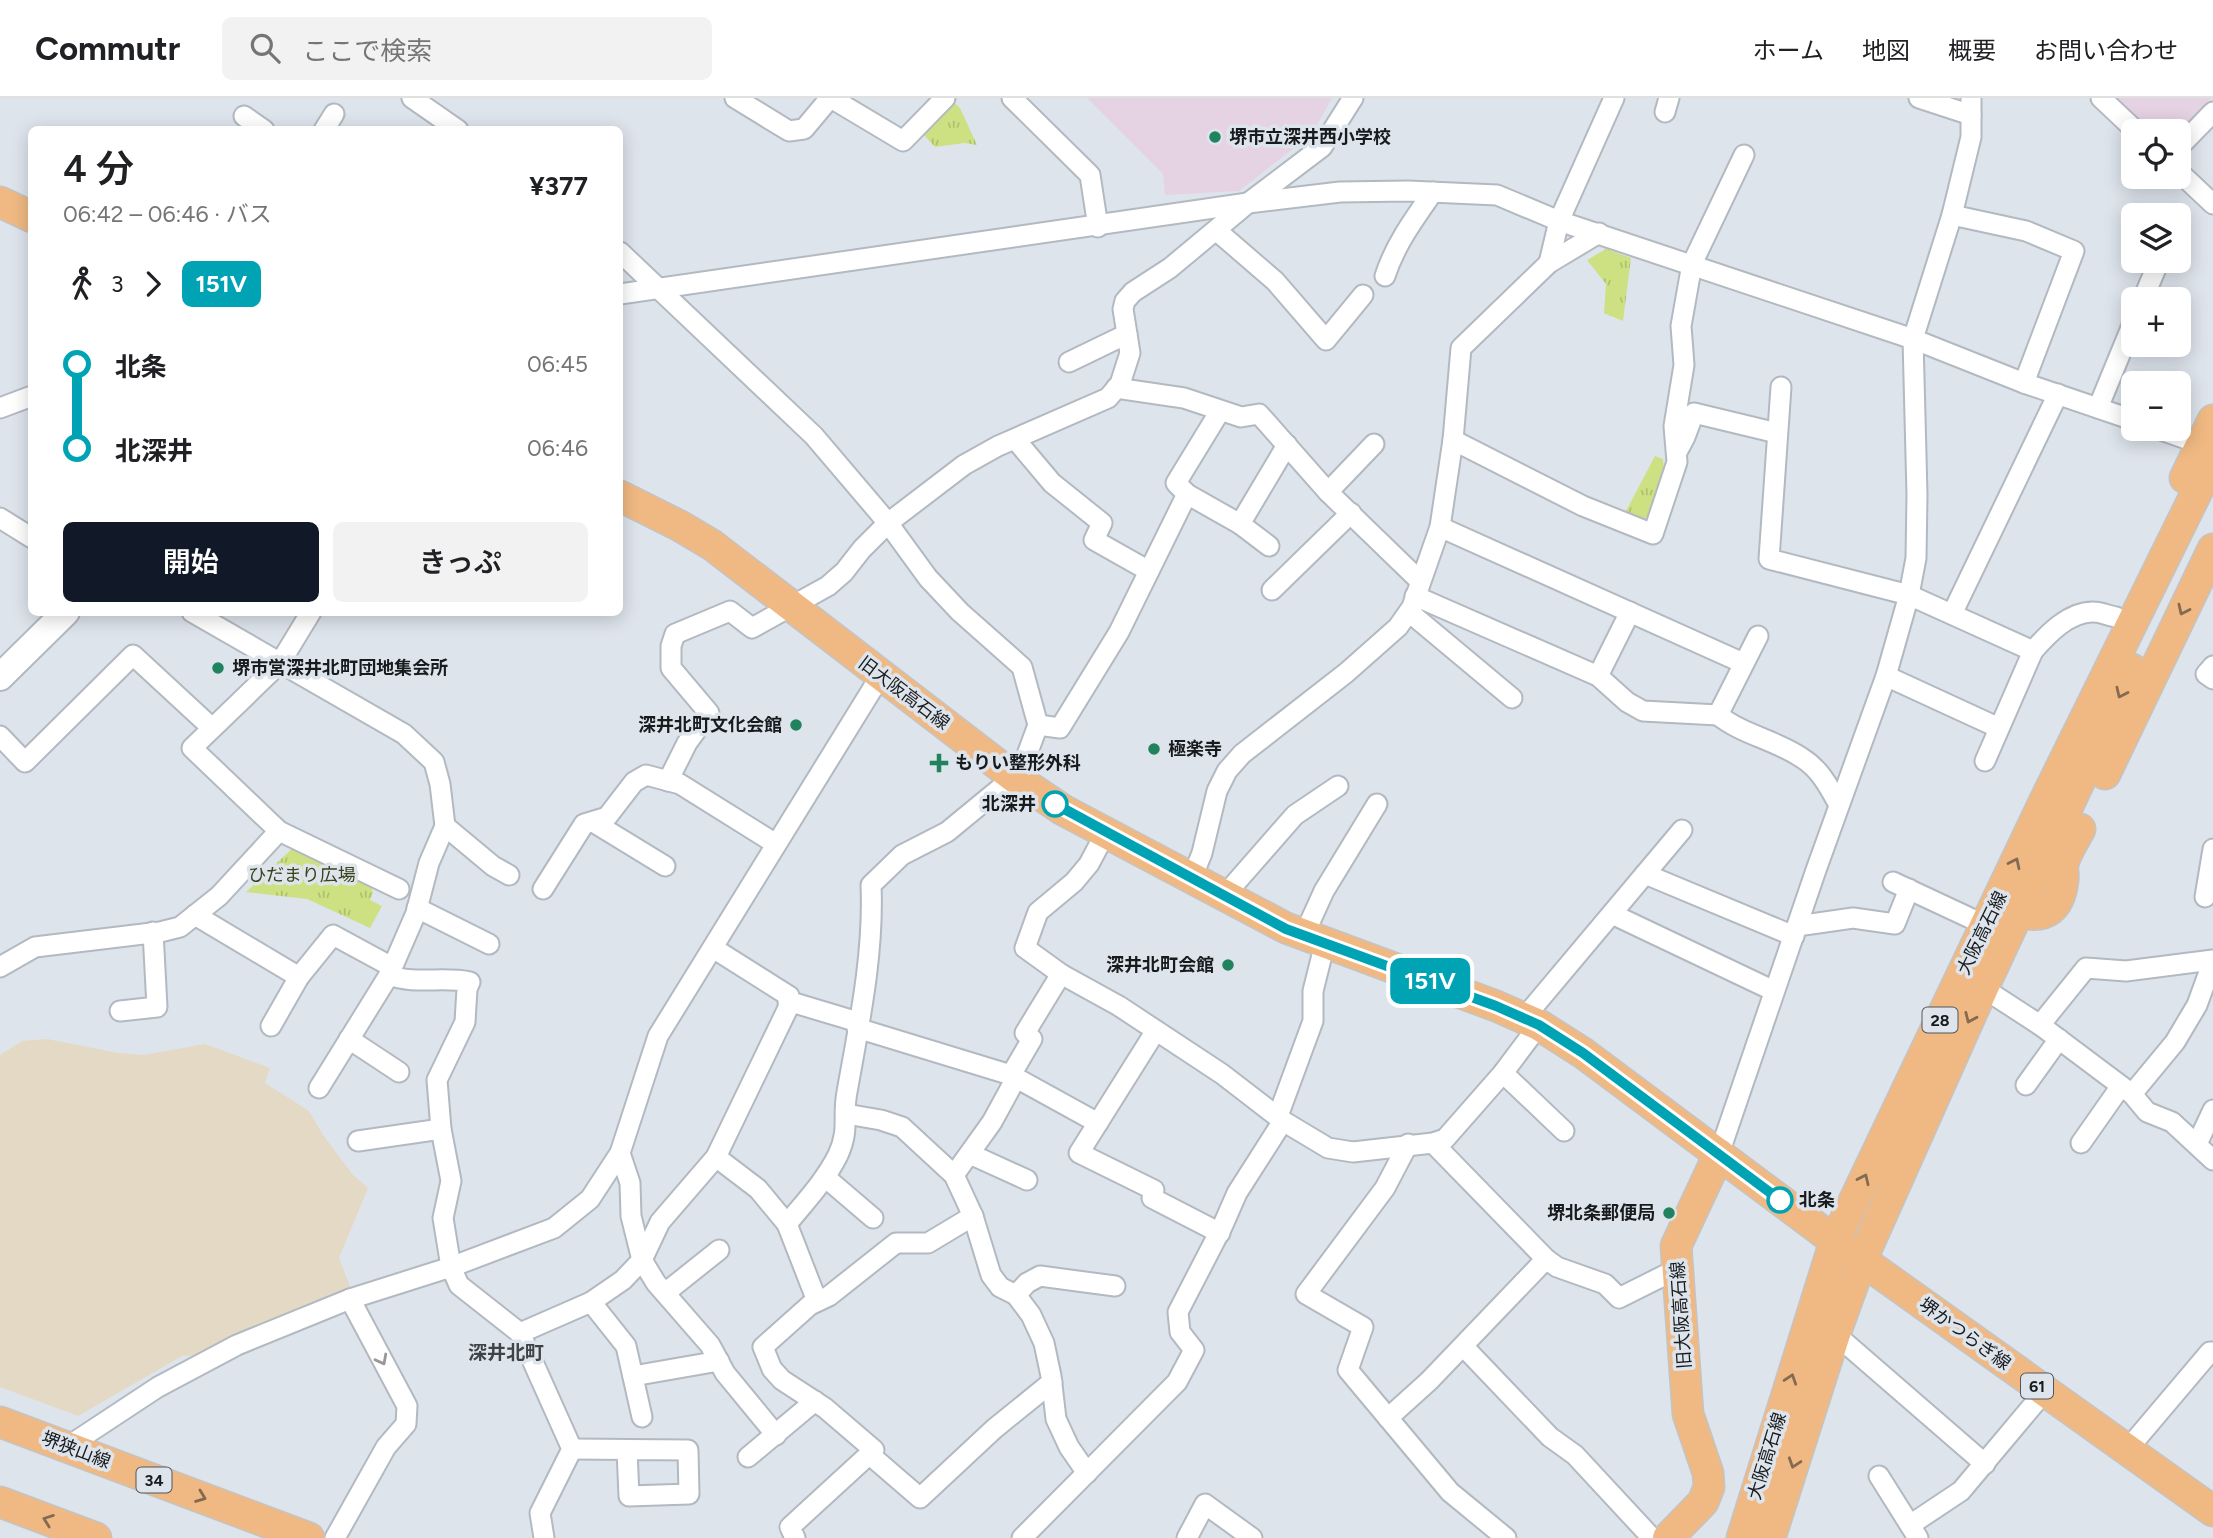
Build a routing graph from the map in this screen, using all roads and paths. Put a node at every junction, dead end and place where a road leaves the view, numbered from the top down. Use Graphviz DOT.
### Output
graph roads {
  1 [pos="412,98"];
  2 [pos="735,98"];
  3 [pos="830,98"];
  4 [pos="945,98"];
  5 [pos="1012,98"];
  6 [pos="1353,98"];
  7 [pos="1920,98"];
  8 [pos="2101,98"];
  9 [pos="1612,99"];
  10 [pos="1971,107"];
  11 [pos="2213,112"];
  12 [pos="244,116"];
  13 [pos="2123,119"];
  14 [pos="258,126"];
  15 [pos="452,126"];
  16 [pos="2191,135"];
  17 [pos="1744,155"];
  18 [pos="2191,181"];
  19 [pos="1433,192"];
  20 [pos="2210,195"];
  21 [pos="0,202"];
  22 [pos="1248,203"];
  23 [pos="28,215"];
  24 [pos="1952,215"];
  25 [pos="1559,221"];
  26 [pos="1098,227"];
  27 [pos="1217,231"];
  28 [pos="1599,233"];
  29 [pos="623,255"];
  30 [pos="1549,264"];
  31 [pos="1692,264"];
  32 [pos="1385,276"];
  33 [pos="658,289"];
  34 [pos="623,295"];
  35 [pos="1363,295"];
  36 [pos="1127,334"];
  37 [pos="1913,339"];
  38 [pos="2121,352"];
  39 [pos="1069,362"];
  40 [pos="2024,383"];
  41 [pos="1781,387"];
  42 [pos="1116,388"];
  43 [pos="2058,394"];
  44 [pos="28,398"];
  45 [pos="0,408"];
  46 [pos="2098,408"];
  47 [pos="1220,411"];
  48 [pos="2121,416"];
  49 [pos="1777,433"];
  50 [pos="2191,438"];
  51 [pos="1015,439"];
  52 [pos="1453,440"];
  53 [pos="2210,443"];
  54 [pos="1374,444"];
  55 [pos="1287,445"];
  56 [pos="1676,452"];
  57 [pos="1328,492"];
  58 [pos="1187,494"];
  59 [pos="623,498"];
  60 [pos="2213,498"];
  61 [pos="1351,513"];
  62 [pos="0,518"];
  63 [pos="888,523"];
  64 [pos="1240,524"];
  65 [pos="1440,527"];
  66 [pos="28,536"];
  67 [pos="1269,546"];
  68 [pos="2213,549"];
  69 [pos="1149,572"];
  70 [pos="1272,590"];
  71 [pos="1909,595"];
  72 [pos="1415,596"];
  73 [pos="790,605"];
  74 [pos="1630,612"];
  75 [pos="1952,614"];
  76 [pos="62,616"];
  77 [pos="199,616"];
  78 [pos="309,616"];
  79 [pos="2116,617"];
  80 [pos="1758,636"];
  81 [pos="2033,652"];
  82 [pos="280,663"];
  83 [pos="1743,663"];
  84 [pos="2213,666"];
  85 [pos="881,675"];
  86 [pos="1598,676"];
  87 [pos="1886,676"];
  88 [pos="0,677"];
  89 [pos="2213,679"];
  90 [pos="1512,698"];
  91 [pos="1718,715"];
  92 [pos="1038,725"];
  93 [pos="212,728"];
  94 [pos="2000,728"];
  95 [pos="0,736"];
  96 [pos="1985,761"];
  97 [pos="1014,777"];
  98 [pos="668,781"];
  99 [pos="1338,786"];
  100 [pos="2045,800"];
  101 [pos="1377,804"];
  102 [pos="1839,805"];
  103 [pos="593,822"];
  104 [pos="445,826"];
  105 [pos="1682,830"];
  106 [pos="279,831"];
  107 [pos="1106,832"];
  108 [pos="776,844"];
  109 [pos="2213,849"];
  110 [pos="665,866"];
  111 [pos="2211,871"];
  112 [pos="1644,874"];
  113 [pos="509,875"];
  114 [pos="1192,878"];
  115 [pos="399,889"];
  116 [pos="542,889"];
  117 [pos="1224,896"];
  118 [pos="2205,897"];
  119 [pos="417,908"];
  120 [pos="2019,912"];
  121 [pos="1612,914"];
  122 [pos="195,915"];
  123 [pos="1985,925"];
  124 [pos="1795,931"];
  125 [pos="153,933"];
  126 [pos="1315,939"];
  127 [pos="489,944"];
  128 [pos="713,948"];
  129 [pos="2213,961"];
  130 [pos="0,967"];
  131 [pos="390,971"];
  132 [pos="1061,974"];
  133 [pos="299,977"];
  134 [pos="1983,988"];
  135 [pos="1774,991"];
  136 [pos="788,1001"];
  137 [pos="120,1011"];
  138 [pos="1531,1022"];
  139 [pos="857,1025"];
  140 [pos="2040,1025"];
  141 [pos="271,1026"];
  142 [pos="1155,1032"];
  143 [pos="349,1039"];
  144 [pos="2059,1039"];
  145 [pos="400,1072"];
  146 [pos="1503,1073"];
  147 [pos="1014,1077"];
  148 [pos="2026,1085"];
  149 [pos="319,1088"];
  150 [pos="2126,1090"];
  151 [pos="2213,1110"];
  152 [pos="846,1114"];
  153 [pos="1280,1119"];
  154 [pos="1098,1124"];
  155 [pos="441,1129"];
  156 [pos="1564,1131"];
  157 [pos="358,1141"];
  158 [pos="1433,1143"];
  159 [pos="2081,1143"];
  160 [pos="1408,1144"];
  161 [pos="2197,1144"];
  162 [pos="620,1153"];
  163 [pos="970,1154"];
  164 [pos="1719,1154"];
  165 [pos="716,1157"];
  166 [pos="2213,1160"];
  167 [pos="954,1175"];
  168 [pos="825,1177"];
  169 [pos="1027,1180"];
  170 [pos="973,1216"];
  171 [pos="873,1217"];
  172 [pos="787,1224"];
  173 [pos="1220,1233"];
  174 [pos="1835,1241"];
  175 [pos="719,1250"];
  176 [pos="1545,1259"];
  177 [pos="1862,1259"];
  178 [pos="642,1260"];
  179 [pos="451,1268"];
  180 [pos="1677,1269"];
  181 [pos="1115,1286"];
  182 [pos="665,1293"];
  183 [pos="1016,1295"];
  184 [pos="350,1299"];
  185 [pos="817,1301"];
  186 [pos="592,1302"];
  187 [pos="520,1333"];
  188 [pos="1835,1334"];
  189 [pos="1463,1346"];
  190 [pos="2213,1352"];
  191 [pos="719,1361"];
  192 [pos="633,1376"];
  193 [pos="1052,1382"];
  194 [pos="2045,1391"];
  195 [pos="815,1401"];
  196 [pos="642,1417"];
  197 [pos="1388,1418"];
  198 [pos="0,1422"];
  199 [pos="776,1435"];
  200 [pos="67,1447"];
  201 [pos="572,1449"];
  202 [pos="627,1450"];
  203 [pos="2127,1450"];
  204 [pos="869,1454"];
  205 [pos="747,1457"];
  206 [pos="1984,1464"];
  207 [pos="1087,1473"];
  208 [pos="1879,1476"];
  209 [pos="0,1502"];
  210 [pos="2213,1511"];
  211 [pos="1914,1532"];
  212 [pos="96,1538"];
  213 [pos="309,1538"];
  214 [pos="335,1538"];
  215 [pos="544,1538"];
  216 [pos="795,1538"];
  217 [pos="1022,1538"];
  218 [pos="1187,1538"];
  219 [pos="1252,1538"];
  220 [pos="1506,1538"];
  221 [pos="1652,1538"];
  222 [pos="1668,1538"];
  223 [pos="1742,1538"];
  224 [pos="1770,1538"];
  1 -- 15 [label="street"];
  2 -- 3 [label="street"];
  3 -- 4 [label="street"];
  5 -- 26 [label="street"];
  6 -- 22 [label="street"];
  7 -- 10 [label="street"];
  8 -- 13 [label="street"];
  9 -- 25 [label="street"];
  10 -- 24 [label="street"];
  11 -- 16 [label="street"];
  12 -- 14 [label="street"];
  17 -- 31 [label="street"];
  18 -- 20 [label="street"];
  19 -- 22 [label="street"];
  19 -- 25 [label="street"];
  19 -- 32 [label="street"];
  21 -- 23 [label="main road"];
  22 -- 26 [label="street"];
  22 -- 27 [label="street"];
  24 -- 37 [label="street"];
  24 -- 40 [label="street"];
  25 -- 28 [label="street"];
  25 -- 30 [label="street"];
  26 -- 33 [label="street"];
  27 -- 35 [label="street"];
  27 -- 36 [label="street"];
  28 -- 30 [label="street"];
  28 -- 31 [label="street"];
  29 -- 33 [label="street"];
  30 -- 52 [label="street"];
  31 -- 37 [label="street"];
  31 -- 56 [label="street"];
  33 -- 34 [label="street"];
  33 -- 63 [label="street"];
  36 -- 39 [label="street"];
  36 -- 42 [label="street"];
  37 -- 40 [label="street"];
  37 -- 71 [label="street"];
  38 -- 46 [label="street"];
  40 -- 43 [label="street"];
  41 -- 49 [label="street"];
  42 -- 47 [label="street"];
  42 -- 51 [label="street"];
  43 -- 46 [label="street"];
  43 -- 75 [label="street"];
  44 -- 45 [label="street"];
  46 -- 48 [label="street"];
  47 -- 55 [label="street"];
  47 -- 58 [label="street"];
  49 -- 56 [label="street"];
  49 -- 71 [label="street"];
  50 -- 53 [label="street"];
  51 -- 63 [label="street"];
  51 -- 69 [label="street"];
  52 -- 56 [label="street"];
  52 -- 65 [label="street"];
  53 -- 79 [label="main road"];
  53 -- 100 [label="main road, 大阪高石線 / 28"];
  54 -- 57 [label="street"];
  55 -- 57 [label="street"];
  55 -- 64 [label="street"];
  57 -- 61 [label="street"];
  58 -- 64 [label="street"];
  58 -- 69 [label="street"];
  59 -- 73 [label="main road, 旧大阪高石線"];
  60 -- 120 [label="main road, 大阪高石線 / 28, one-way"];
  61 -- 70 [label="street"];
  61 -- 72 [label="street"];
  62 -- 66 [label="street"];
  63 -- 73 [label="street"];
  63 -- 92 [label="street"];
  64 -- 67 [label="street"];
  65 -- 72 [label="street"];
  65 -- 74 [label="street"];
  68 -- 120 [label="main road, one-way"];
  69 -- 92 [label="street"];
  71 -- 75 [label="street"];
  71 -- 87 [label="street"];
  72 -- 86 [label="street"];
  72 -- 90 [label="street"];
  72 -- 114 [label="street"];
  73 -- 85 [label="main road, 旧大阪高石線"];
  73 -- 98 [label="street"];
  74 -- 83 [label="street"];
  74 -- 86 [label="street"];
  75 -- 81 [label="street"];
  76 -- 88 [label="main road"];
  77 -- 82 [label="street"];
  78 -- 82 [label="street"];
  79 -- 81 [label="street"];
  79 -- 100 [label="main road"];
  80 -- 83 [label="street"];
  81 -- 94 [label="street"];
  82 -- 93 [label="street"];
  82 -- 104 [label="street"];
  83 -- 91 [label="street"];
  84 -- 89 [label="street"];
  85 -- 97 [label="main road, 旧大阪高石線"];
  85 -- 108 [label="street"];
  86 -- 91 [label="street"];
  87 -- 94 [label="street"];
  87 -- 102 [label="street"];
  91 -- 102 [label="street"];
  92 -- 97 [label="street"];
  93 -- 95 [label="street"];
  93 -- 106 [label="street"];
  94 -- 96 [label="street"];
  97 -- 107 [label="main road, 旧大阪高石線"];
  97 -- 139 [label="street"];
  98 -- 103 [label="street"];
  98 -- 108 [label="street"];
  99 -- 117 [label="street"];
  123 -- 100 [label="main road, 大阪高石線 / 28, one-way"];
  101 -- 126 [label="street"];
  102 -- 124 [label="street"];
  103 -- 110 [label="street"];
  103 -- 116 [label="street"];
  104 -- 113 [label="street"];
  104 -- 119 [label="street"];
  105 -- 112 [label="street"];
  106 -- 115 [label="street"];
  106 -- 122 [label="street"];
  107 -- 114 [label="main road, 旧大阪高石線"];
  107 -- 132 [label="street"];
  108 -- 128 [label="street"];
  109 -- 111 [label="street"];
  111 -- 118 [label="street"];
  112 -- 121 [label="street"];
  112 -- 124 [label="street"];
  114 -- 117 [label="main road, 旧大阪高石線"];
  117 -- 126 [label="main road, 旧大阪高石線"];
  119 -- 127 [label="street"];
  119 -- 131 [label="street"];
  120 -- 134 [label="main road, 大阪高石線 / 28"];
  121 -- 135 [label="street"];
  121 -- 138 [label="street"];
  122 -- 125 [label="street"];
  122 -- 133 [label="street"];
  123 -- 124 [label="street"];
  174 -- 123 [label="main road, 大阪高石線 / 28, one-way"];
  124 -- 135 [label="street"];
  125 -- 130 [label="street"];
  125 -- 137 [label="street"];
  126 -- 138 [label="main road, 旧大阪高石線"];
  126 -- 153 [label="street"];
  128 -- 136 [label="street"];
  128 -- 162 [label="street"];
  129 -- 140 [label="street"];
  129 -- 150 [label="street"];
  131 -- 133 [label="street"];
  131 -- 143 [label="street"];
  131 -- 155 [label="street"];
  132 -- 142 [label="street"];
  132 -- 147 [label="street"];
  133 -- 141 [label="street"];
  134 -- 140 [label="street"];
  134 -- 177 [label="main road, 大阪高石線 / 28, one-way"];
  135 -- 164 [label="street"];
  136 -- 139 [label="street"];
  136 -- 165 [label="street"];
  138 -- 146 [label="street"];
  138 -- 164 [label="main road, 旧大阪高石線"];
  139 -- 147 [label="street"];
  139 -- 152 [label="street"];
  140 -- 144 [label="street"];
  142 -- 153 [label="street"];
  142 -- 154 [label="street"];
  143 -- 145 [label="street"];
  143 -- 149 [label="street"];
  144 -- 148 [label="street"];
  144 -- 150 [label="street"];
  146 -- 156 [label="street"];
  146 -- 158 [label="street"];
  147 -- 154 [label="street"];
  147 -- 163 [label="street"];
  150 -- 159 [label="street"];
  150 -- 161 [label="street"];
  151 -- 161 [label="street"];
  152 -- 167 [label="street"];
  152 -- 168 [label="street"];
  153 -- 160 [label="street"];
  153 -- 173 [label="street"];
  154 -- 173 [label="street"];
  155 -- 157 [label="street"];
  155 -- 179 [label="street"];
  158 -- 160 [label="street"];
  158 -- 176 [label="street"];
  160 -- 197 [label="street"];
  161 -- 166 [label="street"];
  162 -- 178 [label="street"];
  162 -- 179 [label="street"];
  163 -- 167 [label="street"];
  163 -- 169 [label="street"];
  164 -- 174 [label="main road, 堺かつらぎ線 / 61"];
  164 -- 180 [label="main road, 旧大阪高石線"];
  165 -- 172 [label="street"];
  165 -- 178 [label="street"];
  167 -- 170 [label="street"];
  168 -- 171 [label="street"];
  168 -- 172 [label="street"];
  170 -- 183 [label="street"];
  170 -- 185 [label="street"];
  172 -- 185 [label="street"];
  173 -- 207 [label="street"];
  174 -- 177 [label="main road, 堺かつらぎ線 / 61"];
  223 -- 174 [label="main road, 大阪高石線 / 28, one-way"];
  175 -- 182 [label="street"];
  176 -- 180 [label="street"];
  176 -- 189 [label="street"];
  177 -- 188 [label="main road, 大阪高石線 / 28"];
  177 -- 194 [label="main road, 堺かつらぎ線 / 61"];
  178 -- 182 [label="street"];
  178 -- 186 [label="street"];
  179 -- 184 [label="street"];
  179 -- 187 [label="street"];
  180 -- 222 [label="main road, 旧大阪高石線"];
  181 -- 183 [label="street"];
  182 -- 191 [label="street"];
  183 -- 193 [label="street"];
  184 -- 200 [label="street"];
  184 -- 214 [label="street, one-way"];
  185 -- 195 [label="street"];
  186 -- 187 [label="street"];
  186 -- 192 [label="street"];
  187 -- 201 [label="street"];
  188 -- 206 [label="street"];
  188 -- 224 [label="main road, 大阪高石線 / 28, one-way"];
  189 -- 197 [label="street"];
  189 -- 221 [label="street"];
  190 -- 203 [label="street"];
  191 -- 192 [label="street"];
  191 -- 199 [label="street"];
  192 -- 196 [label="street"];
  193 -- 204 [label="street"];
  193 -- 207 [label="street"];
  194 -- 203 [label="main road, 堺かつらぎ線 / 61"];
  194 -- 206 [label="street"];
  195 -- 199 [label="street"];
  195 -- 204 [label="street"];
  197 -- 220 [label="street"];
  198 -- 200 [label="main road, 堺狭山線 / 34"];
  199 -- 205 [label="street"];
  200 -- 213 [label="main road, 堺狭山線 / 34, one-way"];
  201 -- 202 [label="street"];
  201 -- 215 [label="street"];
  203 -- 210 [label="main road, 堺かつらぎ線 / 61"];
  204 -- 216 [label="street"];
  206 -- 211 [label="street"];
  207 -- 217 [label="street"];
  208 -- 211 [label="street"];
  212 -- 209 [label="main road, one-way"];
  218 -- 219 [label="street"];
}
